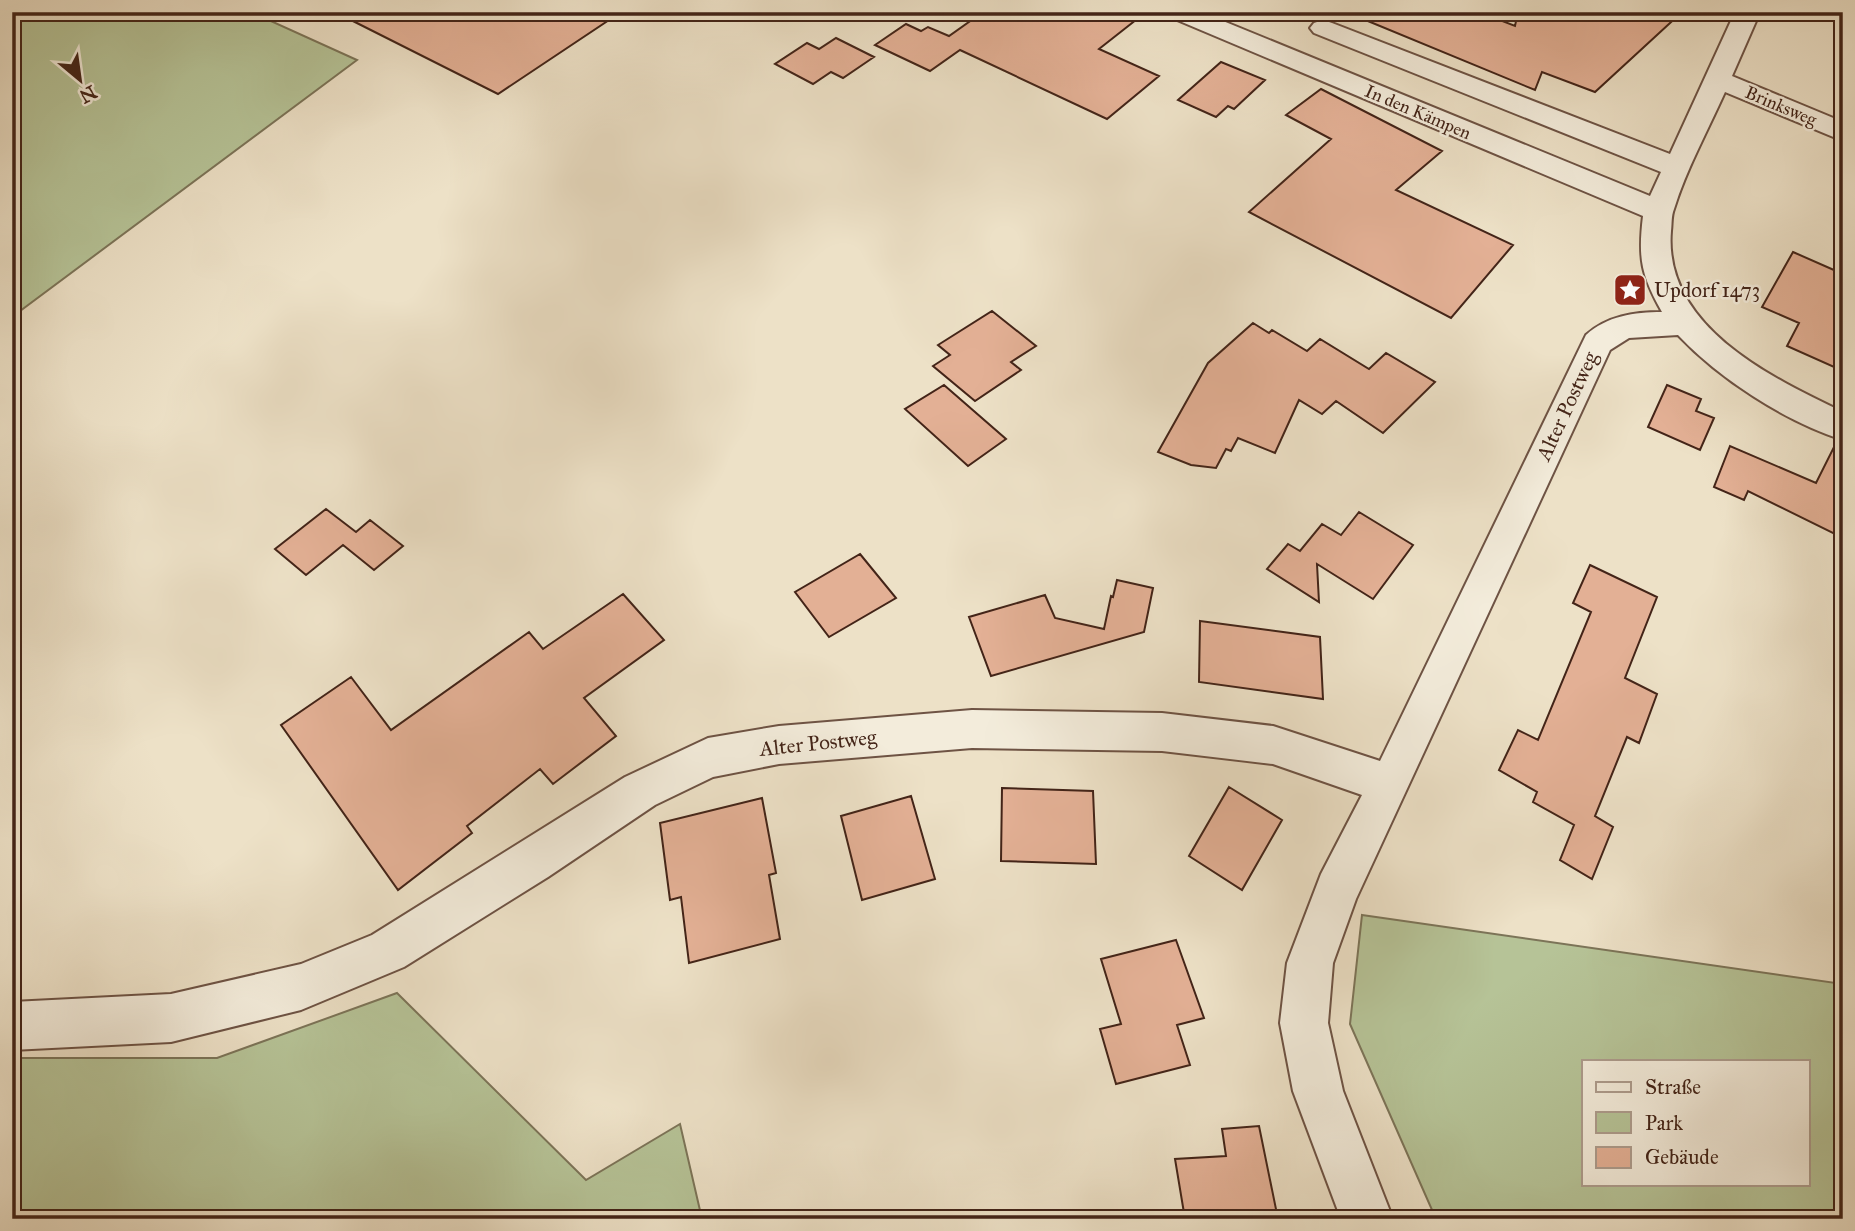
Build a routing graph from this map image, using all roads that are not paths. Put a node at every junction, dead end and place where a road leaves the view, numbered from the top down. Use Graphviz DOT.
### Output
graph roads {
  1 [pos="1179,12"];
  2 [pos="1748,12"];
  3 [pos="1323,28"];
  4 [pos="1719,80"];
  5 [pos="1843,132"];
  6 [pos="1678,168"];
  7 [pos="1658,211"];
  8 [pos="1684,323"];
  9 [pos="1843,427"];
  10 [pos="1390,785"];
  11 [pos="12,1026"];
  12 [pos="1367,1219"];
  1 -- 7 [label="street, In den Kämpen"];
  2 -- 4 [label="street"];
  3 -- 6 [label="street"];
  4 -- 5 [label="street, Brinksweg"];
  4 -- 6 [label="street"];
  6 -- 7 [label="street"];
  7 -- 8 [label="street"];
  8 -- 9 [label="street"];
  8 -- 10 [label="street, Alter Postweg"];
  10 -- 11 [label="street, Alter Postweg"];
  10 -- 12 [label="street, Alter Postweg"];
}
